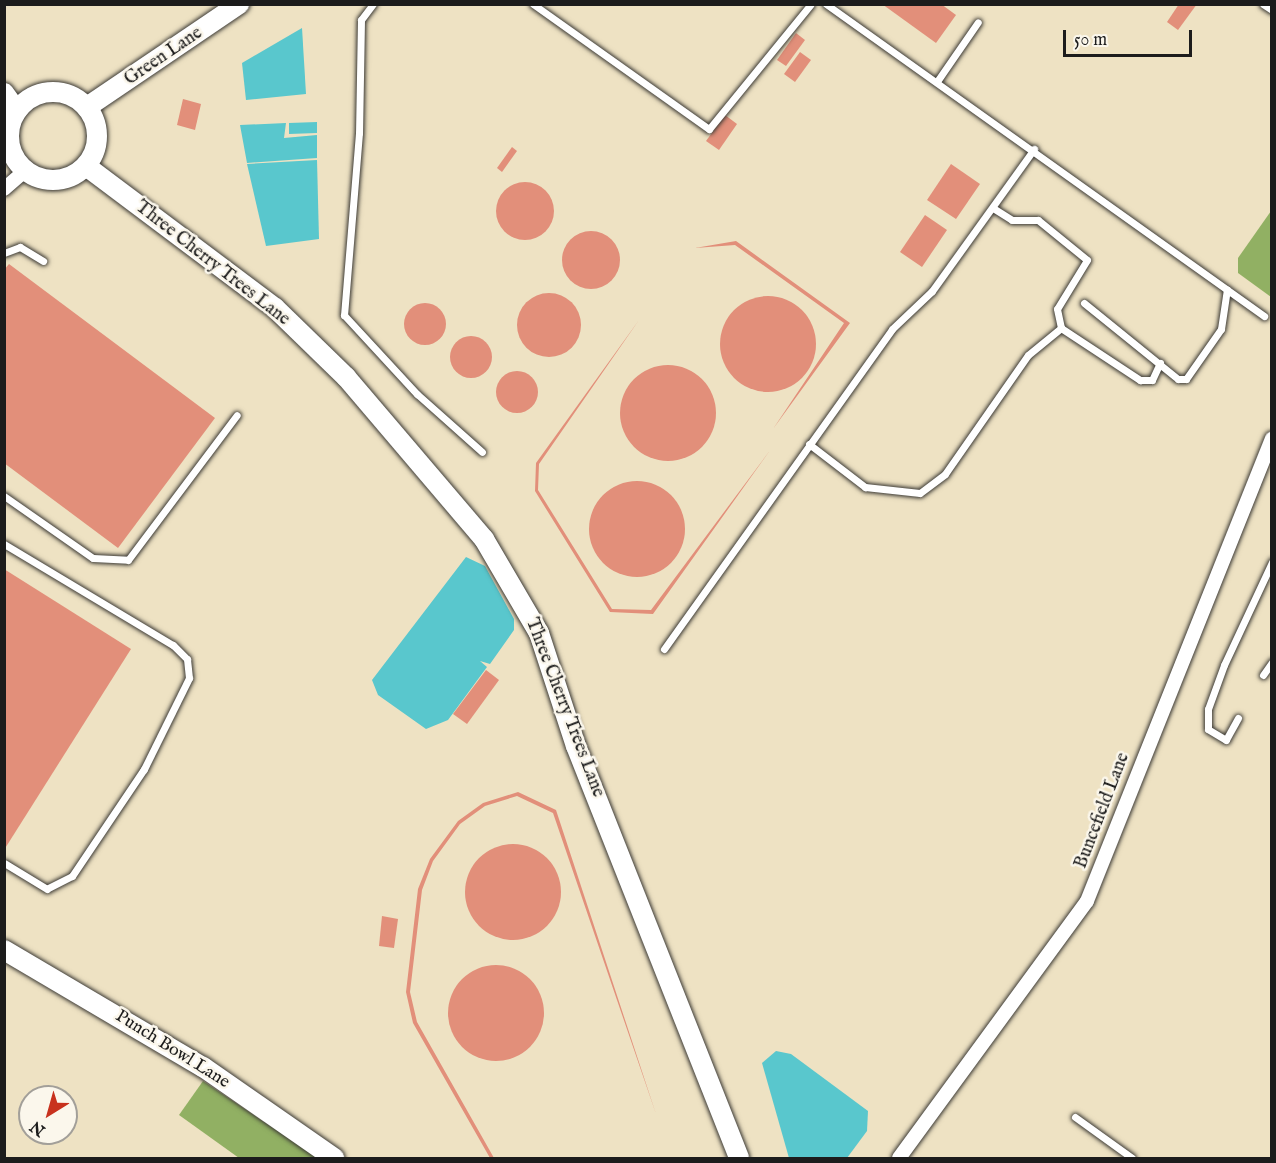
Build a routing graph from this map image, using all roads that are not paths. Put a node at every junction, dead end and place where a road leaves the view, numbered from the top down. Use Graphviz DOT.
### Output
graph roads {
  1 [pos="239,4"];
  2 [pos="373,4"];
  3 [pos="533,4"];
  4 [pos="811,4"];
  5 [pos="826,4"];
  6 [pos="1263,4"];
  7 [pos="1272,10"];
  8 [pos="978,22"];
  9 [pos="938,80"];
  10 [pos="4,93"];
  11 [pos="87,107"];
  12 [pos="17,111"];
  13 [pos="1034,150"];
  14 [pos="86,166"];
  15 [pos="26,170"];
  16 [pos="4,189"];
  17 [pos="993,208"];
  18 [pos="4,254"];
  19 [pos="44,261"];
  20 [pos="1227,289"];
  21 [pos="1083,303"];
  22 [pos="1264,316"];
  23 [pos="1061,328"];
  24 [pos="1160,363"];
  25 [pos="237,415"];
  26 [pos="1272,439"];
  27 [pos="809,444"];
  28 [pos="482,452"];
  29 [pos="4,495"];
  30 [pos="4,544"];
  31 [pos="1272,562"];
  32 [pos="664,650"];
  33 [pos="1272,662"];
  34 [pos="1263,675"];
  35 [pos="1238,718"];
  36 [pos="4,863"];
  37 [pos="4,950"];
  38 [pos="1075,1118"];
  39 [pos="334,1158"];
  40 [pos="739,1158"];
  41 [pos="899,1158"];
  42 [pos="1132,1158"];
  1 -- 11 [label="street, Green Lane"];
  2 -- 28 [label="lane"];
  3 -- 4 [label="lane"];
  5 -- 9 [label="lane"];
  6 -- 7 [label="lane"];
  8 -- 9 [label="lane"];
  9 -- 13 [label="lane"];
  10 -- 12 [label="street"];
  11 -- 12 [label="street"];
  11 -- 14 [label="street"];
  12 -- 15 [label="street"];
  13 -- 17 [label="lane"];
  13 -- 20 [label="lane"];
  14 -- 15 [label="street"];
  14 -- 40 [label="street, Three Cherry Trees Lane"];
  15 -- 16 [label="street"];
  17 -- 23 [label="lane"];
  17 -- 27 [label="lane"];
  18 -- 19 [label="lane"];
  20 -- 22 [label="lane"];
  20 -- 24 [label="lane"];
  21 -- 24 [label="lane"];
  23 -- 24 [label="lane"];
  23 -- 27 [label="lane"];
  25 -- 29 [label="lane"];
  26 -- 41 [label="street, Buncefield Lane"];
  27 -- 32 [label="lane"];
  30 -- 36 [label="lane"];
  31 -- 35 [label="lane"];
  33 -- 34 [label="lane"];
  37 -- 39 [label="street, Punch Bowl Lane"];
  38 -- 42 [label="lane"];
}
